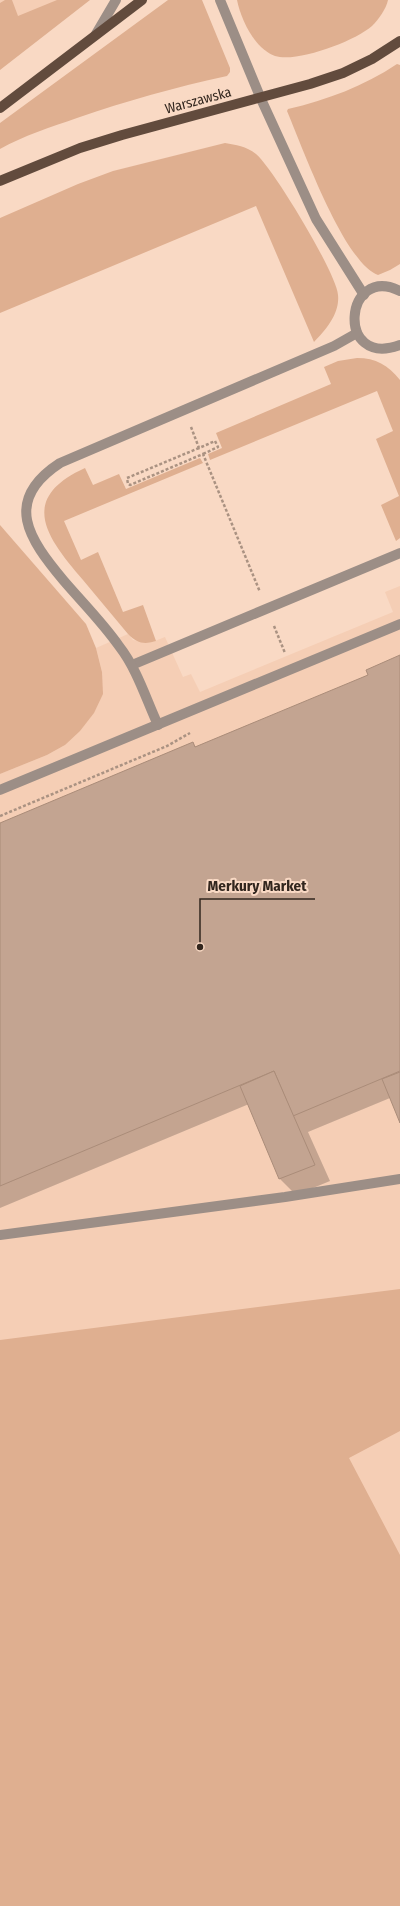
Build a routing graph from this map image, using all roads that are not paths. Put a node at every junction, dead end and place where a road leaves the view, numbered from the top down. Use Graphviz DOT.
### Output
graph roads {
  1 [pos="116,0"];
  2 [pos="142,0"];
  3 [pos="220,0"];
  4 [pos="95,36"];
  5 [pos="400,41"];
  6 [pos="261,99"];
  7 [pos="0,108"];
  8 [pos="0,181"];
  9 [pos="400,291"];
  10 [pos="364,295"];
  11 [pos="357,333"];
  12 [pos="400,345"];
  13 [pos="400,554"];
  14 [pos="400,624"];
  15 [pos="132,665"];
  16 [pos="158,725"];
  17 [pos="0,790"];
  18 [pos="400,1179"];
  19 [pos="0,1235"];
  1 -- 4 [label="street"];
  2 -- 4 [label="main road"];
  3 -- 6 [label="street"];
  4 -- 7 [label="main road"];
  5 -- 6 [label="main road, Warszawska"];
  6 -- 8 [label="main road, Warszawska"];
  6 -- 10 [label="street"];
  9 -- 10 [label="street"];
  10 -- 11 [label="street"];
  11 -- 12 [label="street"];
  11 -- 15 [label="street"];
  13 -- 15 [label="street"];
  14 -- 16 [label="street"];
  15 -- 16 [label="street"];
  16 -- 17 [label="street"];
  18 -- 19 [label="street"];
}
